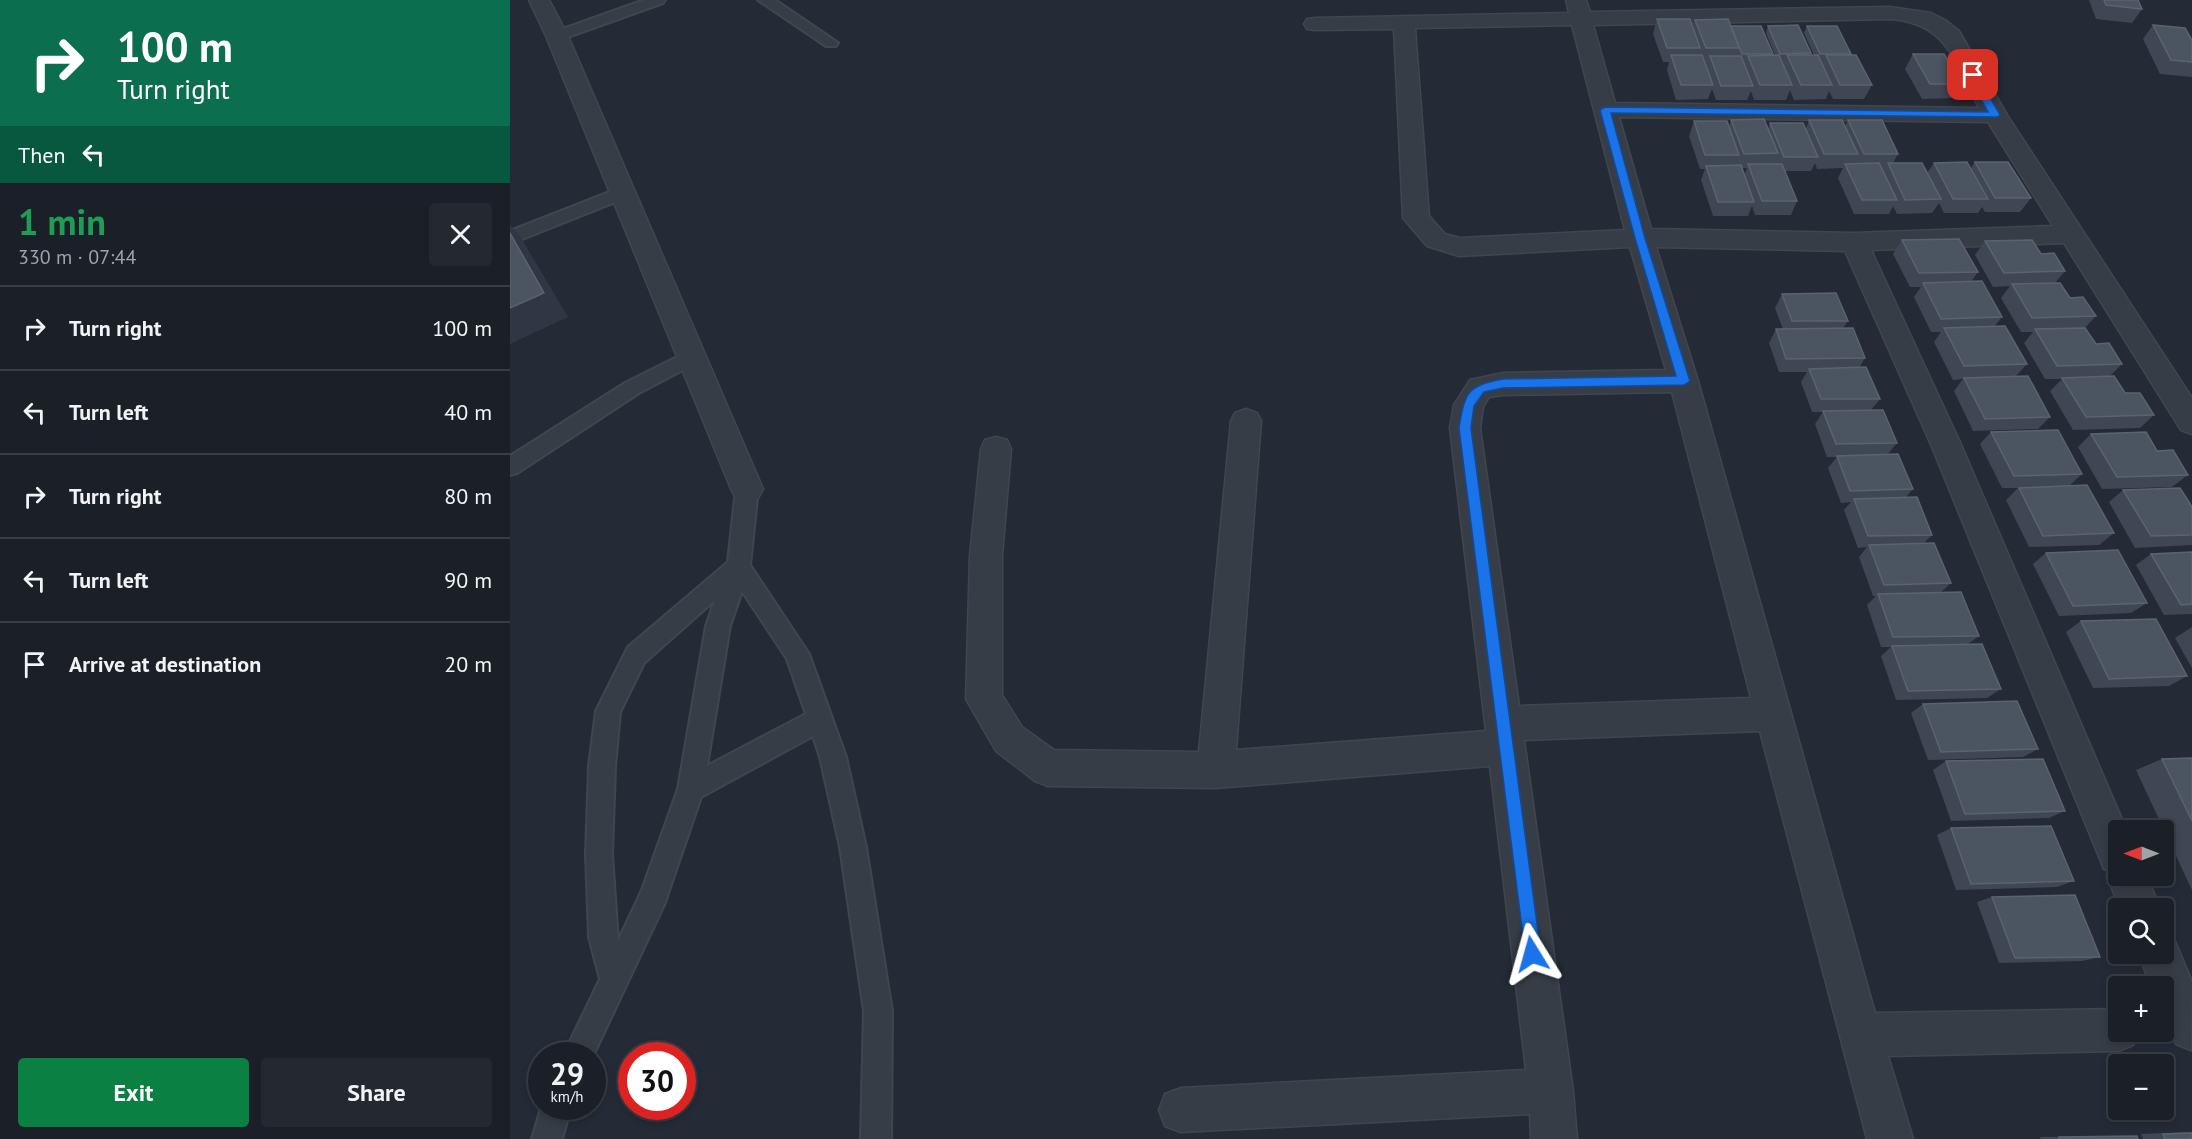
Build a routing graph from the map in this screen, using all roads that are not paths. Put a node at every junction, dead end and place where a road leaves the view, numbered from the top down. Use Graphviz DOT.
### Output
graph roads {
  1 [pos="539,0"];
  2 [pos="658,0"];
  3 [pos="765,0"];
  4 [pos="1579,9"];
  5 [pos="1404,22"];
  6 [pos="1315,24"];
  7 [pos="556,36"];
  8 [pos="831,43"];
  9 [pos="1605,110"];
  10 [pos="1995,115"];
  11 [pos="622,193"];
  12 [pos="2072,234"];
  13 [pos="510,238"];
  14 [pos="1640,238"];
  15 [pos="1854,242"];
  16 [pos="691,357"];
  17 [pos="1684,381"];
  18 [pos="1246,421"];
  19 [pos="2192,422"];
  20 [pos="996,450"];
  21 [pos="510,467"];
  22 [pos="747,489"];
  23 [pos="739,566"];
  24 [pos="1773,714"];
  25 [pos="820,719"];
  26 [pos="1503,736"];
  27 [pos="1216,770"];
  28 [pos="691,789"];
  29 [pos="2108,831"];
  30 [pos="2162,964"];
  31 [pos="614,980"];
  32 [pos="2182,1029"];
  33 [pos="2108,1030"];
  34 [pos="1860,1035"];
  35 [pos="585,1042"];
  36 [pos="1551,1091"];
  37 [pos="1181,1110"];
  38 [pos="552,1120"];
  39 [pos="547,1139"];
  40 [pos="876,1139"];
  41 [pos="1554,1139"];
  42 [pos="1890,1139"];
  1 -- 7 [label="street"];
  2 -- 7 [label="lane"];
  3 -- 8 [label="lane"];
  4 -- 5 [label="street"];
  4 -- 9 [label="street"];
  4 -- 10 [label="street"];
  5 -- 6 [label="street"];
  5 -- 14 [label="street"];
  7 -- 11 [label="street"];
  9 -- 10 [label="street"];
  9 -- 14 [label="street"];
  10 -- 12 [label="street"];
  11 -- 13 [label="lane"];
  11 -- 16 [label="street"];
  12 -- 15 [label="street"];
  12 -- 19 [label="street"];
  14 -- 15 [label="street"];
  14 -- 17 [label="street"];
  15 -- 29 [label="street"];
  16 -- 21 [label="lane"];
  16 -- 22 [label="street"];
  17 -- 24 [label="street"];
  17 -- 26 [label="street"];
  18 -- 27 [label="street"];
  20 -- 27 [label="street"];
  22 -- 23 [label="lane"];
  23 -- 25 [label="lane"];
  23 -- 28 [label="lane"];
  23 -- 31 [label="lane"];
  24 -- 26 [label="street"];
  24 -- 34 [label="street"];
  25 -- 28 [label="lane"];
  25 -- 40 [label="lane"];
  26 -- 27 [label="street"];
  26 -- 36 [label="street"];
  28 -- 31 [label="lane"];
  30 -- 32 [label="street"];
  31 -- 35 [label="lane"];
  33 -- 34 [label="street"];
  34 -- 42 [label="street"];
  36 -- 37 [label="street"];
  36 -- 41 [label="street"];
  38 -- 39 [label="lane"];
}
